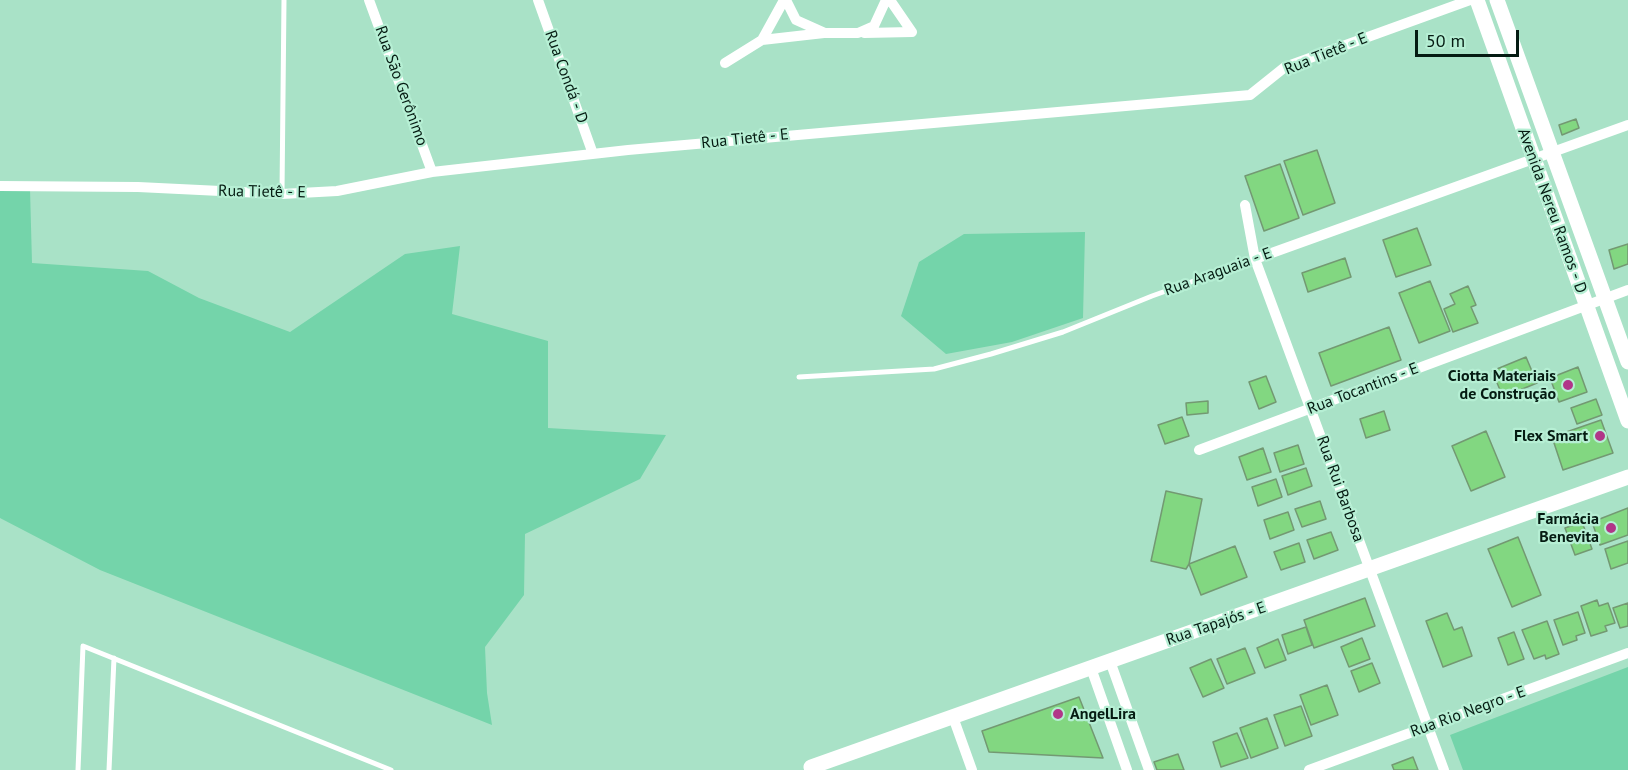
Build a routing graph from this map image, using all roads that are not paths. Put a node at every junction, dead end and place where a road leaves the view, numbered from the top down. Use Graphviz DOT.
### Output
graph roads {
  1 [pos="284,0"];
  2 [pos="369,0"];
  3 [pos="538,0"];
  4 [pos="785,0"];
  5 [pos="888,0"];
  6 [pos="1470,0"];
  7 [pos="1477,0"];
  8 [pos="1497,0"];
  9 [pos="825,33"];
  10 [pos="858,33"];
  11 [pos="762,40"];
  12 [pos="725,63"];
  13 [pos="1628,125"];
  14 [pos="1552,153"];
  15 [pos="593,154"];
  16 [pos="1533,159"];
  17 [pos="432,172"];
  18 [pos="0,186"];
  19 [pos="282,195"];
  20 [pos="1245,205"];
  21 [pos="1255,259"];
  22 [pos="1628,290"];
  23 [pos="1605,298"];
  24 [pos="1586,305"];
  25 [pos="1628,362"];
  26 [pos="799,376"];
  27 [pos="1311,409"];
  28 [pos="1628,421"];
  29 [pos="1199,450"];
  30 [pos="1628,477"];
  31 [pos="1370,569"];
  32 [pos="1628,653"];
  33 [pos="114,658"];
  34 [pos="1110,661"];
  35 [pos="1091,668"];
  36 [pos="953,717"];
  37 [pos="1428,726"];
  38 [pos="809,769"];
  39 [pos="78,770"];
  40 [pos="108,770"];
  41 [pos="391,770"];
  42 [pos="972,770"];
  43 [pos="1127,770"];
  44 [pos="1149,770"];
  45 [pos="1309,770"];
  46 [pos="1444,770"];
  1 -- 19 [label="lane"];
  2 -- 17 [label="street, Rua São Gerônimo"];
  3 -- 15 [label="street, Rua Condá - D"];
  4 -- 9 [label="street"];
  4 -- 11 [label="street"];
  5 -- 10 [label="street"];
  5 -- 10 [label="street"];
  6 -- 15 [label="street, Rua Tietê - E"];
  7 -- 16 [label="street, Avenida Nereu Ramos - D"];
  8 -- 14 [label="street, Avenida Nereu Ramos - D"];
  9 -- 10 [label="street"];
  9 -- 11 [label="street"];
  11 -- 12 [label="street"];
  13 -- 14 [label="street, Rua Araguaia - E"];
  14 -- 16 [label="street, Rua Araguaia - E"];
  14 -- 23 [label="street, Avenida Nereu Ramos - D"];
  15 -- 17 [label="street, Rua Tietê - E"];
  16 -- 21 [label="street, Rua Araguaia - E"];
  16 -- 24 [label="street, Avenida Nereu Ramos - D"];
  17 -- 19 [label="street, Rua Tietê - E"];
  18 -- 19 [label="street, Rua Tietê - E"];
  20 -- 21 [label="street, Rua Rui Barbosa"];
  21 -- 26 [label="lane, Rua Araguaia - E"];
  21 -- 27 [label="street, Rua Rui Barbosa"];
  22 -- 23 [label="street, Rua Tocantins - E"];
  23 -- 24 [label="street, Rua Tocantins - E"];
  23 -- 25 [label="street, Avenida Nereu Ramos - D"];
  24 -- 27 [label="street, Rua Tocantins - E"];
  24 -- 28 [label="street, Avenida Nereu Ramos - D"];
  27 -- 29 [label="street, Rua Tocantins - E"];
  27 -- 31 [label="street, Rua Rui Barbosa"];
  30 -- 31 [label="street, Rua Tapajós - E"];
  31 -- 34 [label="street, Rua Tapajós - E"];
  31 -- 37 [label="street, Rua Rui Barbosa"];
  32 -- 37 [label="street, Rua Rio Negro - E"];
  33 -- 39 [label="lane"];
  33 -- 40 [label="lane"];
  33 -- 41 [label="lane"];
  34 -- 35 [label="street, Rua Tapajós - E"];
  34 -- 44 [label="street"];
  35 -- 36 [label="street, Rua Tapajós - E"];
  35 -- 43 [label="street"];
  36 -- 38 [label="street, Rua Tapajós - E"];
  36 -- 42 [label="street"];
  37 -- 45 [label="street, Rua Rio Negro - E"];
  37 -- 46 [label="street, Rua Rui Barbosa"];
}
